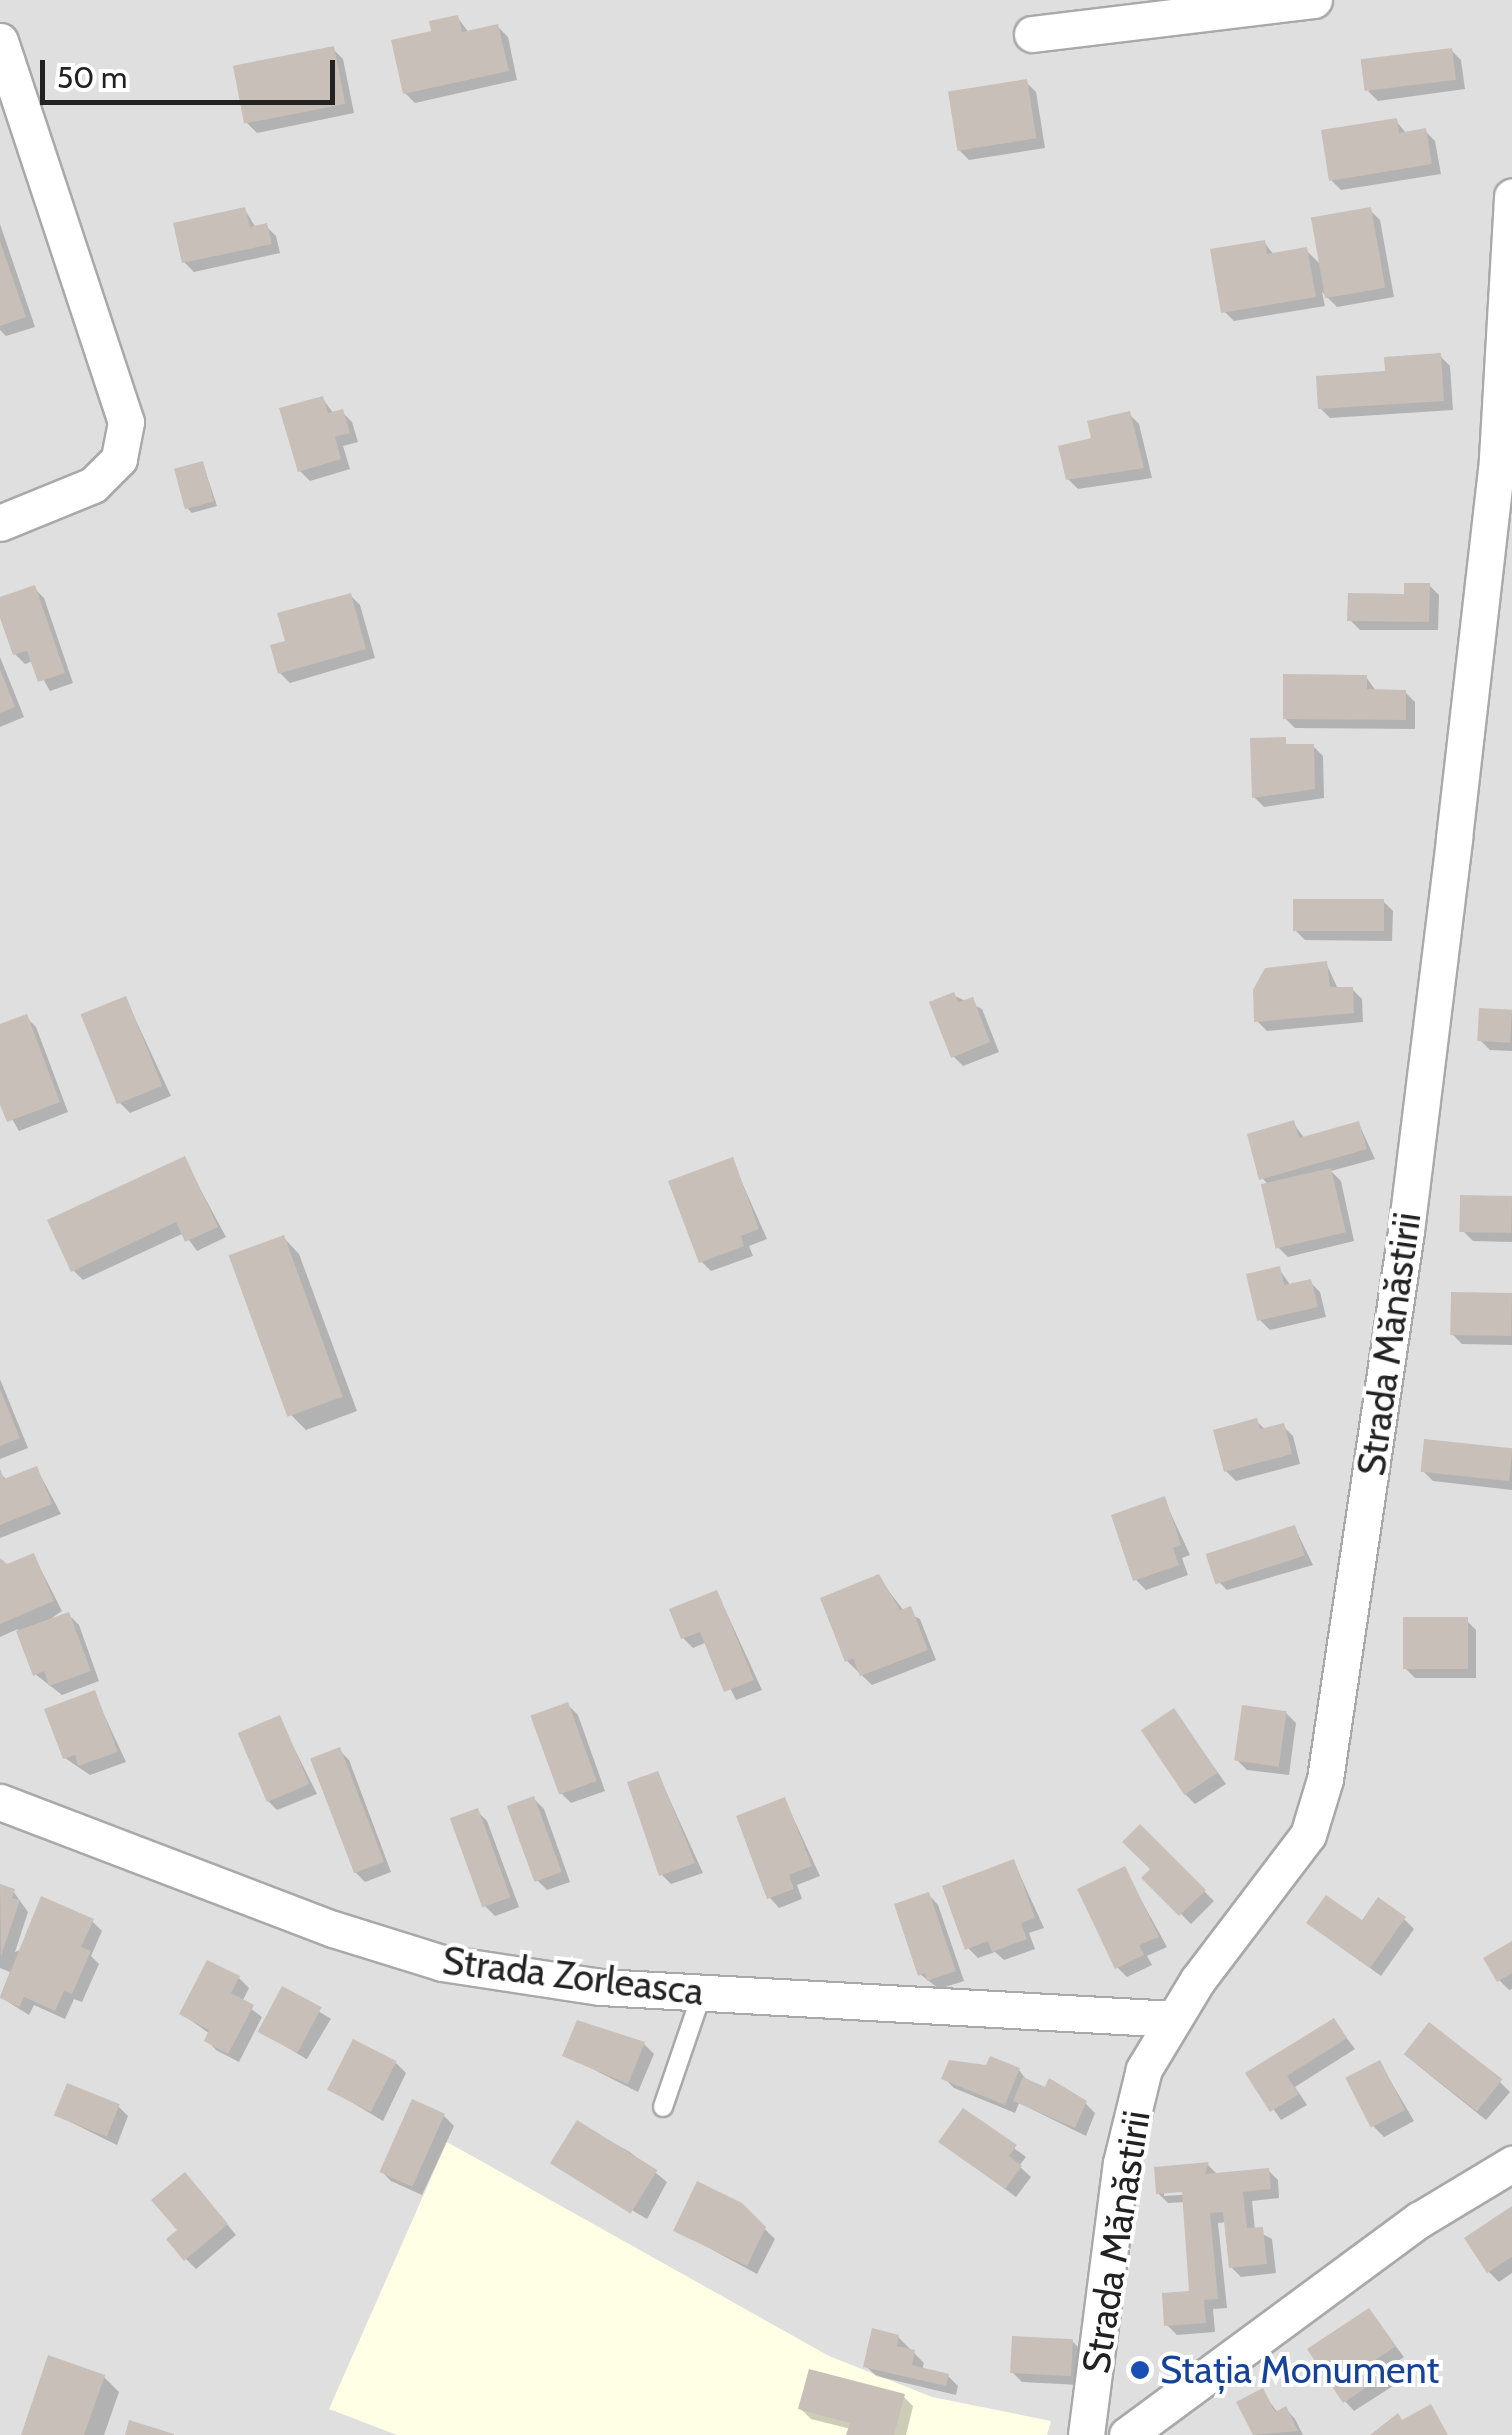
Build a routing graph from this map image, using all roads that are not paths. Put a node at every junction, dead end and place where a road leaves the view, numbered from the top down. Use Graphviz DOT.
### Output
graph roads {
  1 [pos="1314,0"];
  2 [pos="1032,34"];
  3 [pos="0,42"];
  4 [pos="1512,196"];
  5 [pos="0,523"];
  6 [pos="0,1802"];
  7 [pos="702,1993"];
  8 [pos="1173,2019"];
  9 [pos="664,2107"];
  10 [pos="1512,2164"];
  11 [pos="1086,2435"];
  12 [pos="1127,2435"];
  1 -- 2 [label="street"];
  3 -- 5 [label="street"];
  4 -- 8 [label="street, Strada Mănăstirii"];
  6 -- 7 [label="street, Strada Zorleasca"];
  7 -- 8 [label="street, Strada Zorleasca"];
  7 -- 9 [label="lane"];
  8 -- 11 [label="street, Strada Mănăstirii"];
  10 -- 12 [label="street"];
}
